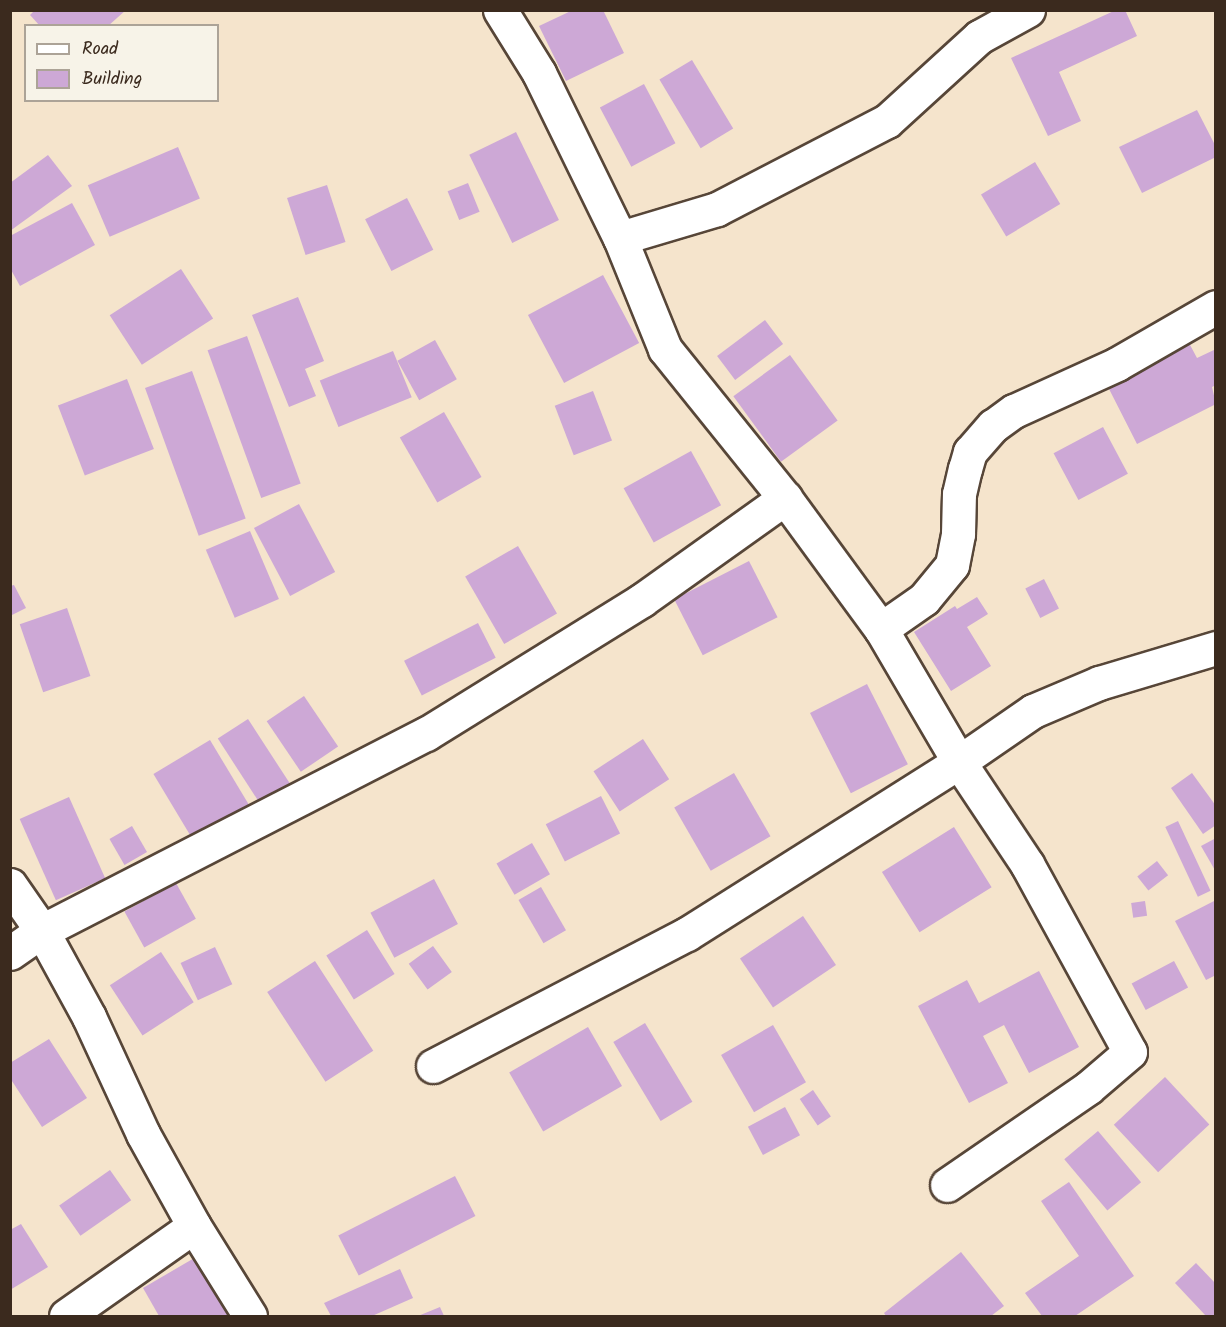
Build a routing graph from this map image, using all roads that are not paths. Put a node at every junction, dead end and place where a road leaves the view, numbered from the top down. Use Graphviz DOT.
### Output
graph roads {
  1 [pos="500,10"];
  2 [pos="1028,10"];
  3 [pos="620,238"];
  4 [pos="1215,307"];
  5 [pos="784,498"];
  6 [pos="881,629"];
  7 [pos="1215,648"];
  8 [pos="959,762"];
  9 [pos="10,885"];
  10 [pos="42,931"];
  11 [pos="10,953"];
  12 [pos="433,1066"];
  13 [pos="947,1185"];
  14 [pos="194,1226"];
  15 [pos="66,1317"];
  16 [pos="250,1317"];
  1 -- 3 [label="street"];
  2 -- 3 [label="street"];
  3 -- 5 [label="street"];
  4 -- 6 [label="street"];
  5 -- 6 [label="street"];
  5 -- 10 [label="street"];
  6 -- 8 [label="street"];
  7 -- 8 [label="street"];
  8 -- 12 [label="street"];
  8 -- 13 [label="street"];
  9 -- 10 [label="street"];
  10 -- 11 [label="street"];
  10 -- 14 [label="street"];
  14 -- 15 [label="street"];
  14 -- 16 [label="street"];
}
